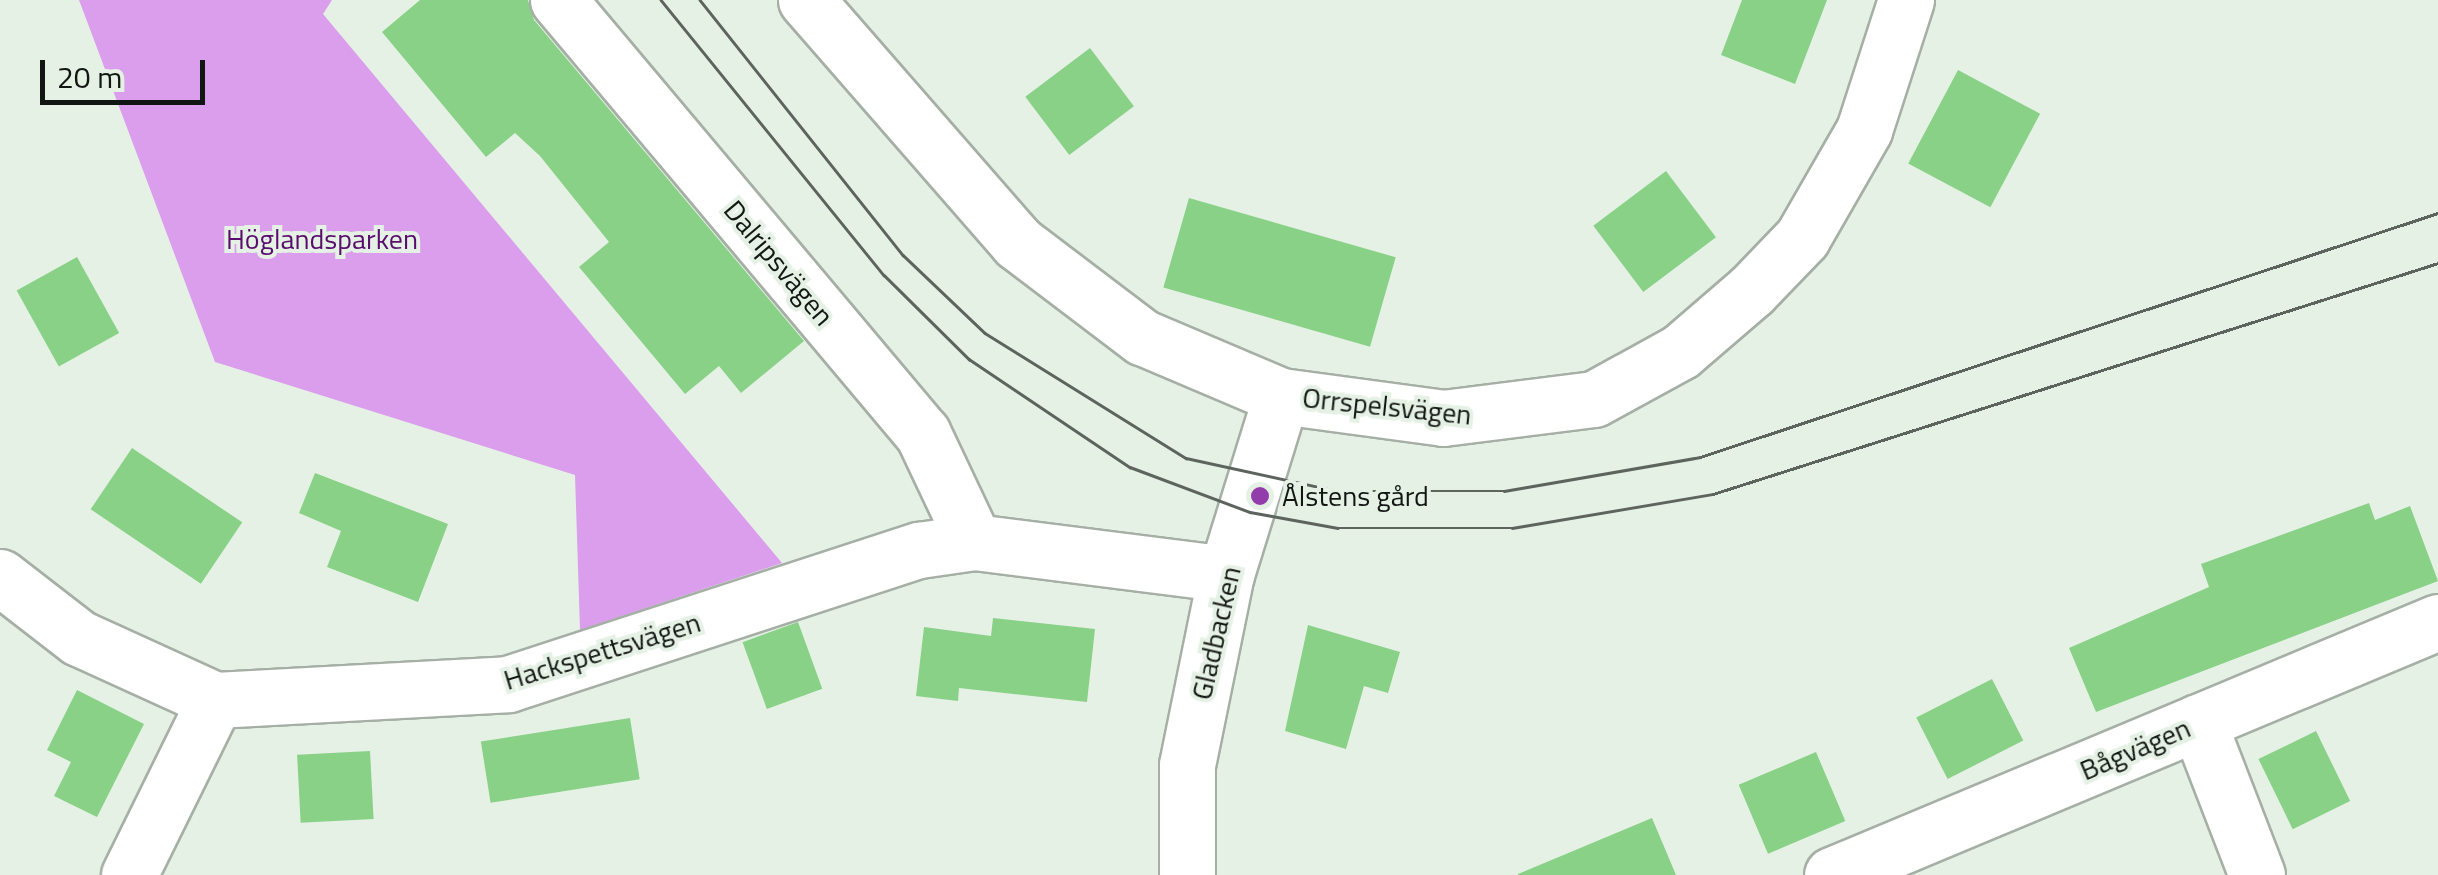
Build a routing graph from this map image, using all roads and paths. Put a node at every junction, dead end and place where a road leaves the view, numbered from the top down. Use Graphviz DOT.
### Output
graph roads {
  1 [pos="558,0"];
  2 [pos="806,0"];
  3 [pos="1906,0"];
  4 [pos="1281,396"];
  5 [pos="974,542"];
  6 [pos="1226,574"];
  7 [pos="0,576"];
  8 [pos="2438,622"];
  9 [pos="215,700"];
  10 [pos="2198,722"];
  11 [pos="128,875"];
  12 [pos="1188,875"];
  13 [pos="1832,875"];
  14 [pos="2257,875"];
  1 -- 5 [label="street, Dalripsvägen"];
  2 -- 4 [label="street, Orrspelsvägen"];
  3 -- 4 [label="street, Orrspelsvägen"];
  4 -- 6 [label="street, Gladbacken"];
  5 -- 6 [label="street, Hackspettsvägen"];
  5 -- 9 [label="street, Hackspettsvägen"];
  6 -- 12 [label="street, Gladbacken"];
  7 -- 9 [label="street, Hackspettsvägen"];
  8 -- 10 [label="street, Bågvägen"];
  9 -- 11 [label="street"];
  10 -- 13 [label="street, Bågvägen"];
  10 -- 14 [label="street"];
}
